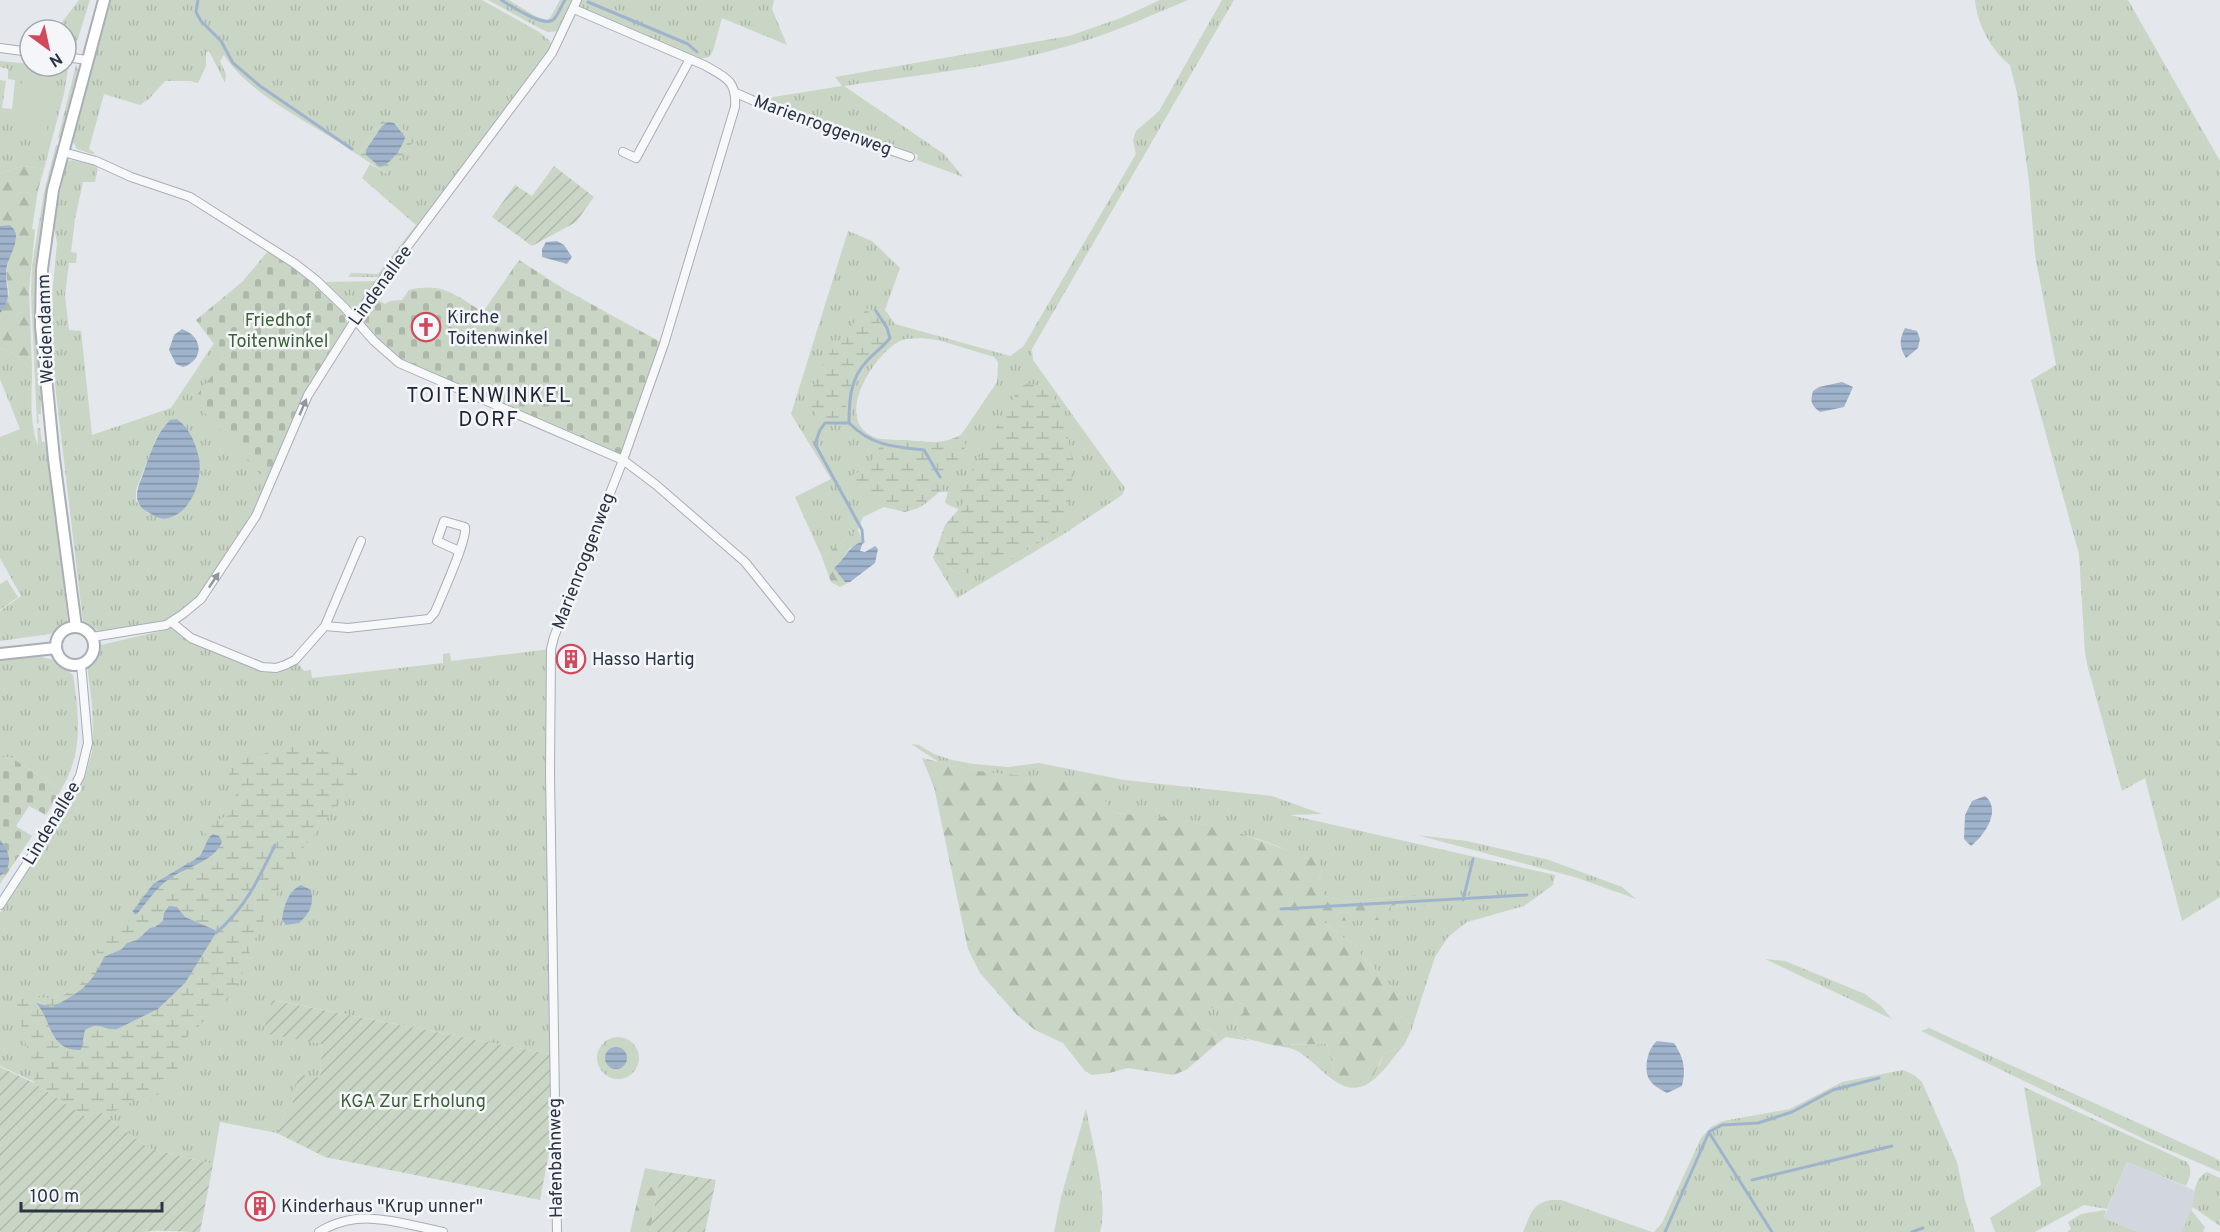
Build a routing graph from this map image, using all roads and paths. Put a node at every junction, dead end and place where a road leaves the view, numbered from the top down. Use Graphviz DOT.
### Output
graph roads {
  1 [pos="104,0"];
  2 [pos="577,0"];
  3 [pos="574,9"];
  4 [pos="0,48"];
  5 [pos="18,50"];
  6 [pos="78,59"];
  7 [pos="690,59"];
  8 [pos="87,60"];
  9 [pos="736,93"];
  10 [pos="63,152"];
  11 [pos="622,152"];
  12 [pos="910,157"];
  13 [pos="355,318"];
  14 [pos="623,460"];
  15 [pos="361,541"];
  16 [pos="459,551"];
  17 [pos="790,618"];
  18 [pos="173,621"];
  19 [pos="325,626"];
  20 [pos="76,627"];
  21 [pos="92,637"];
  22 [pos="56,648"];
  23 [pos="0,654"];
  24 [pos="81,664"];
  25 [pos="0,905"];
  26 [pos="554,1084"];
  27 [pos="319,1232"];
  28 [pos="443,1232"];
  29 [pos="556,1232"];
  1 -- 8 [label="street, Weidendamm"];
  2 -- 3 [label="street, Lindenallee"];
  3 -- 7 [label="street, Marienroggenweg"];
  3 -- 13 [label="street, Lindenallee"];
  4 -- 5 [label="street"];
  6 -- 8 [label="street"];
  7 -- 9 [label="street, Marienroggenweg"];
  7 -- 11 [label="street"];
  8 -- 10 [label="street, Weidendamm"];
  9 -- 12 [label="street, Marienroggenweg"];
  9 -- 14 [label="street, Marienroggenweg"];
  10 -- 13 [label="street"];
  10 -- 20 [label="street, Weidendamm"];
  13 -- 14 [label="street"];
  18 -- 13 [label="street, Lindenallee, one-way"];
  14 -- 17 [label="street"];
  14 -- 26 [label="street, Marienroggenweg"];
  15 -- 19 [label="street"];
  16 -- 16 [label="street"];
  16 -- 19 [label="street"];
  18 -- 19 [label="street"];
  18 -- 21 [label="street, Lindenallee"];
  20 -- 21 [label="street"];
  20 -- 22 [label="street"];
  21 -- 24 [label="street"];
  22 -- 23 [label="street"];
  22 -- 24 [label="street"];
  24 -- 25 [label="street, Lindenallee"];
  26 -- 29 [label="street, Hafenbahnweg"];
  27 -- 28 [label="street"];
}
